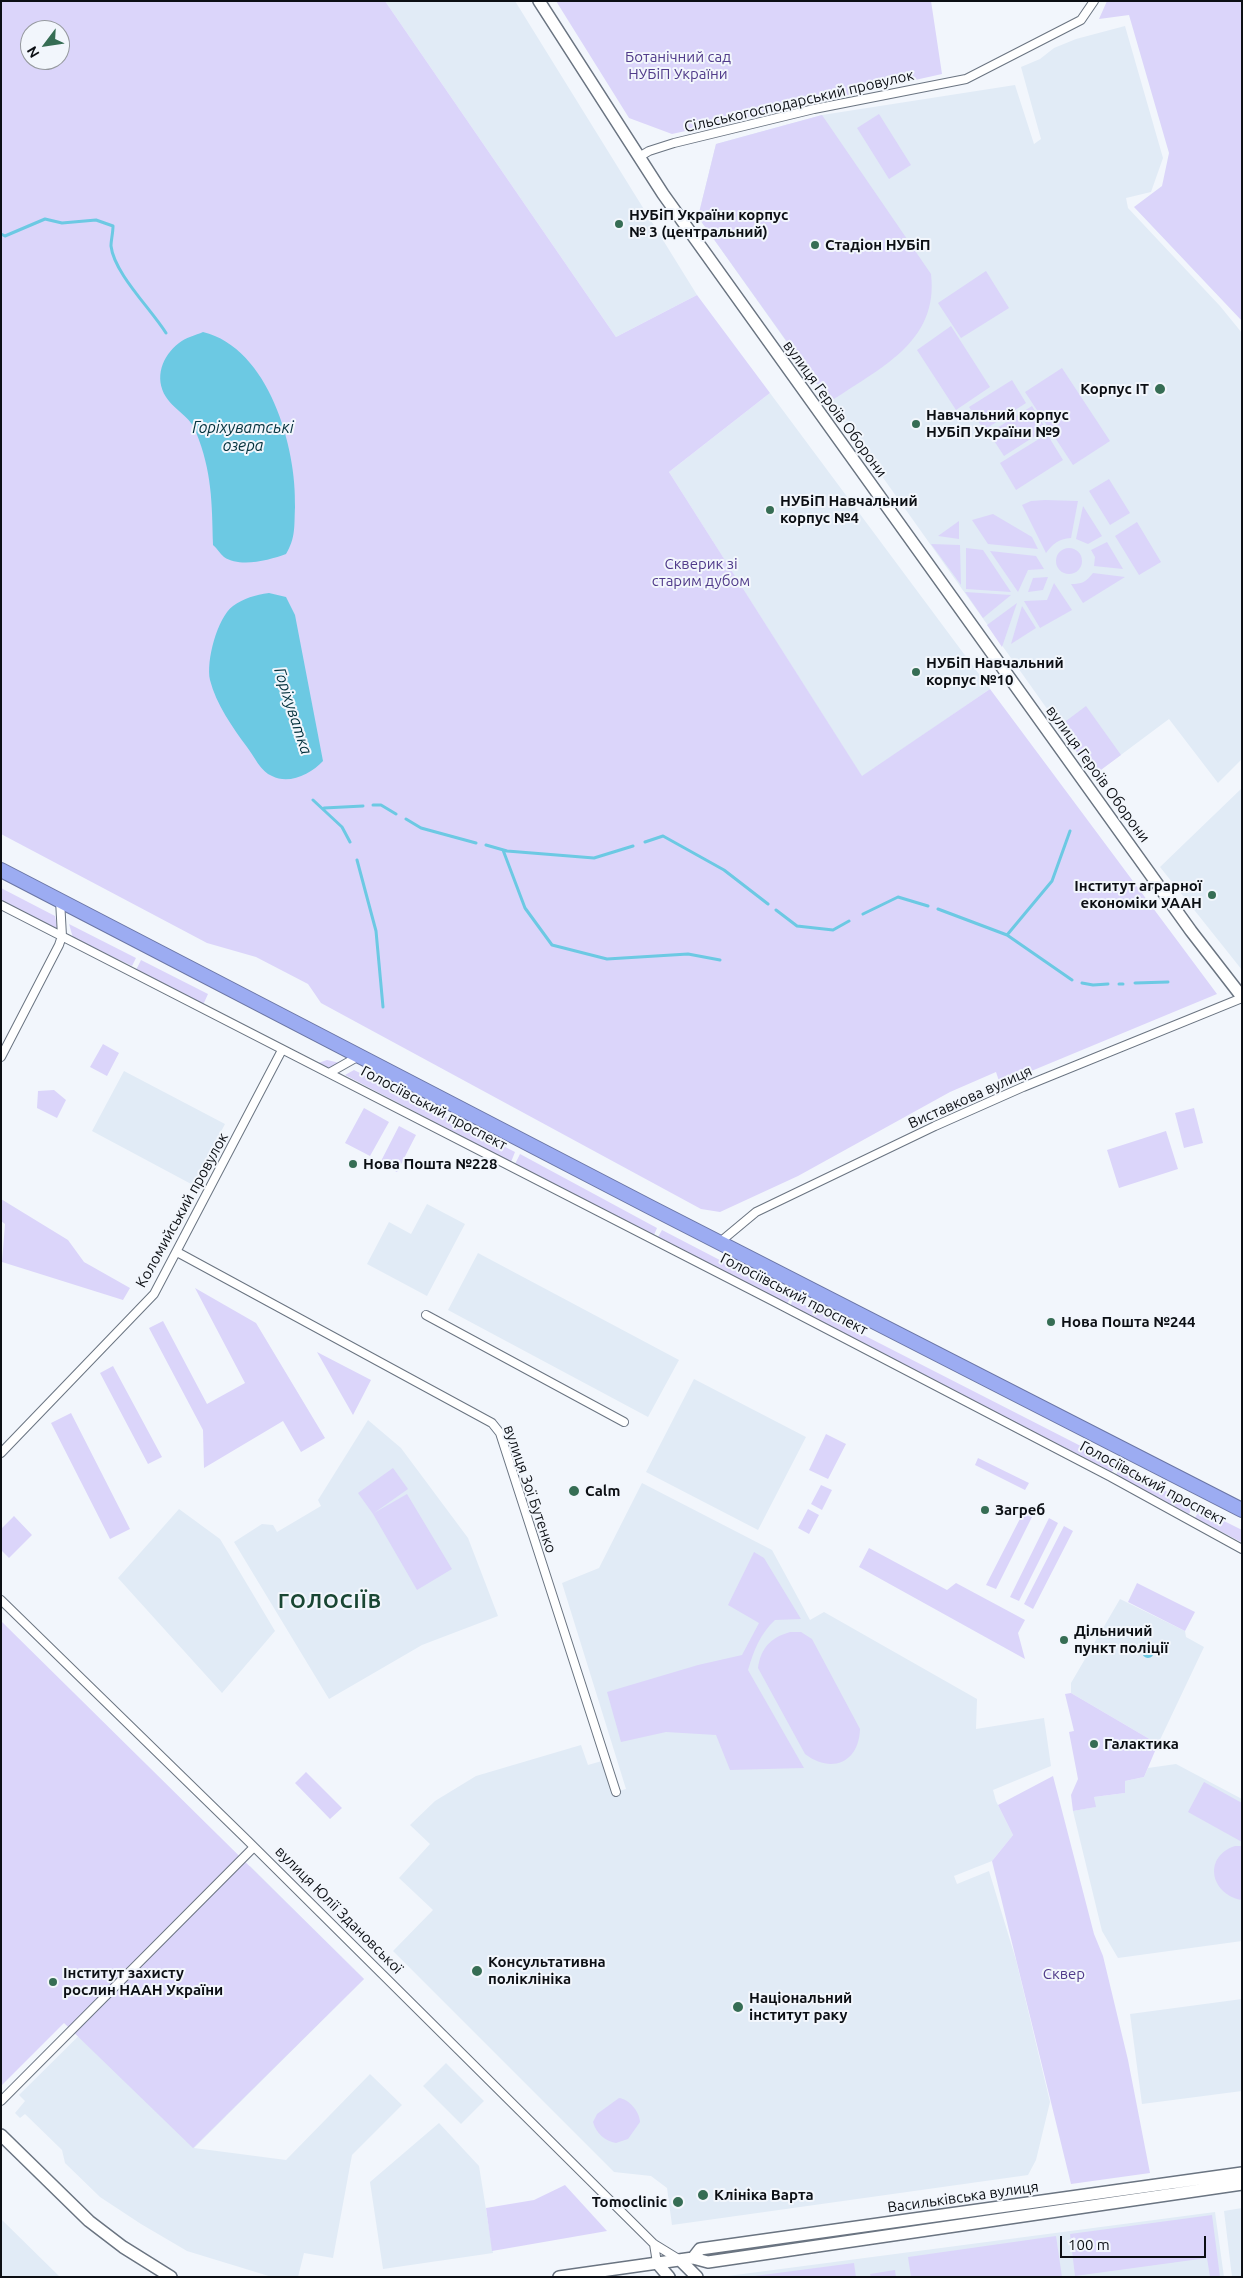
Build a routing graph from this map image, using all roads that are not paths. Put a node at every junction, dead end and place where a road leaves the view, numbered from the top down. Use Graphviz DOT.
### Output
graph roads {
  1 [pos="539,1"];
  2 [pos="1094,1"];
  3 [pos="639,157"];
  4 [pos="1,870"];
  5 [pos="60,900"];
  6 [pos="1,905"];
  7 [pos="62,936"];
  8 [pos="1242,998"];
  9 [pos="282,1050"];
  10 [pos="358,1056"];
  11 [pos="1,1057"];
  12 [pos="329,1072"];
  13 [pos="720,1242"];
  14 [pos="177,1252"];
  15 [pos="426,1315"];
  16 [pos="624,1422"];
  17 [pos="1,1453"];
  18 [pos="1242,1510"];
  19 [pos="1242,1549"];
  20 [pos="1,1600"];
  21 [pos="616,1792"];
  22 [pos="254,1847"];
  23 [pos="1,2101"];
  24 [pos="1,2135"];
  25 [pos="1242,2173"];
  26 [pos="1242,2184"];
  27 [pos="654,2244"];
  28 [pos="693,2258"];
  29 [pos="680,2260"];
  30 [pos="657,2263"];
  31 [pos="171,2277"];
  32 [pos="559,2277"];
  33 [pos="669,2277"];
  34 [pos="697,2277"];
  1 -- 3 [label="main road, вулиця Героїв Оборони"];
  2 -- 3 [label="street, Сільськогосподарський провулок"];
  3 -- 8 [label="main road, вулиця Героїв Оборони"];
  4 -- 5 [label="highway, Голосіївський проспект"];
  5 -- 7 [label="street"];
  5 -- 10 [label="highway, Голосіївський проспект"];
  6 -- 7 [label="street, Голосіївський проспект"];
  7 -- 9 [label="street, Голосіївський проспект"];
  7 -- 11 [label="street"];
  8 -- 13 [label="street, Виставкова вулиця"];
  9 -- 12 [label="street, Голосіївський проспект"];
  9 -- 14 [label="street, Коломийський провулок"];
  10 -- 12 [label="street, Голосіївський проспект"];
  10 -- 13 [label="highway, Голосіївський проспект"];
  12 -- 19 [label="street, Голосіївський проспект"];
  13 -- 18 [label="highway, Голосіївський проспект"];
  14 -- 17 [label="street, Коломийський провулок"];
  14 -- 21 [label="street, вулиця Зої Бутенко"];
  15 -- 16 [label="street"];
  20 -- 22 [label="street, вулиця Юлії Здановської"];
  22 -- 23 [label="street"];
  22 -- 27 [label="street, вулиця Юлії Здановської"];
  24 -- 31 [label="main road"];
  25 -- 28 [label="main road, Васильківська вулиця"];
  26 -- 28 [label="main road, Васильківська вулиця"];
  27 -- 29 [label="street, вулиця Юлії Здановської"];
  27 -- 30 [label="street"];
  28 -- 29 [label="main road, Васильківська вулиця"];
  29 -- 30 [label="main road, Васильківська вулиця"];
  29 -- 34 [label="main road, вулиця Юлії Здановської"];
  30 -- 32 [label="main road, Васильківська вулиця"];
  30 -- 33 [label="main road"];
}
